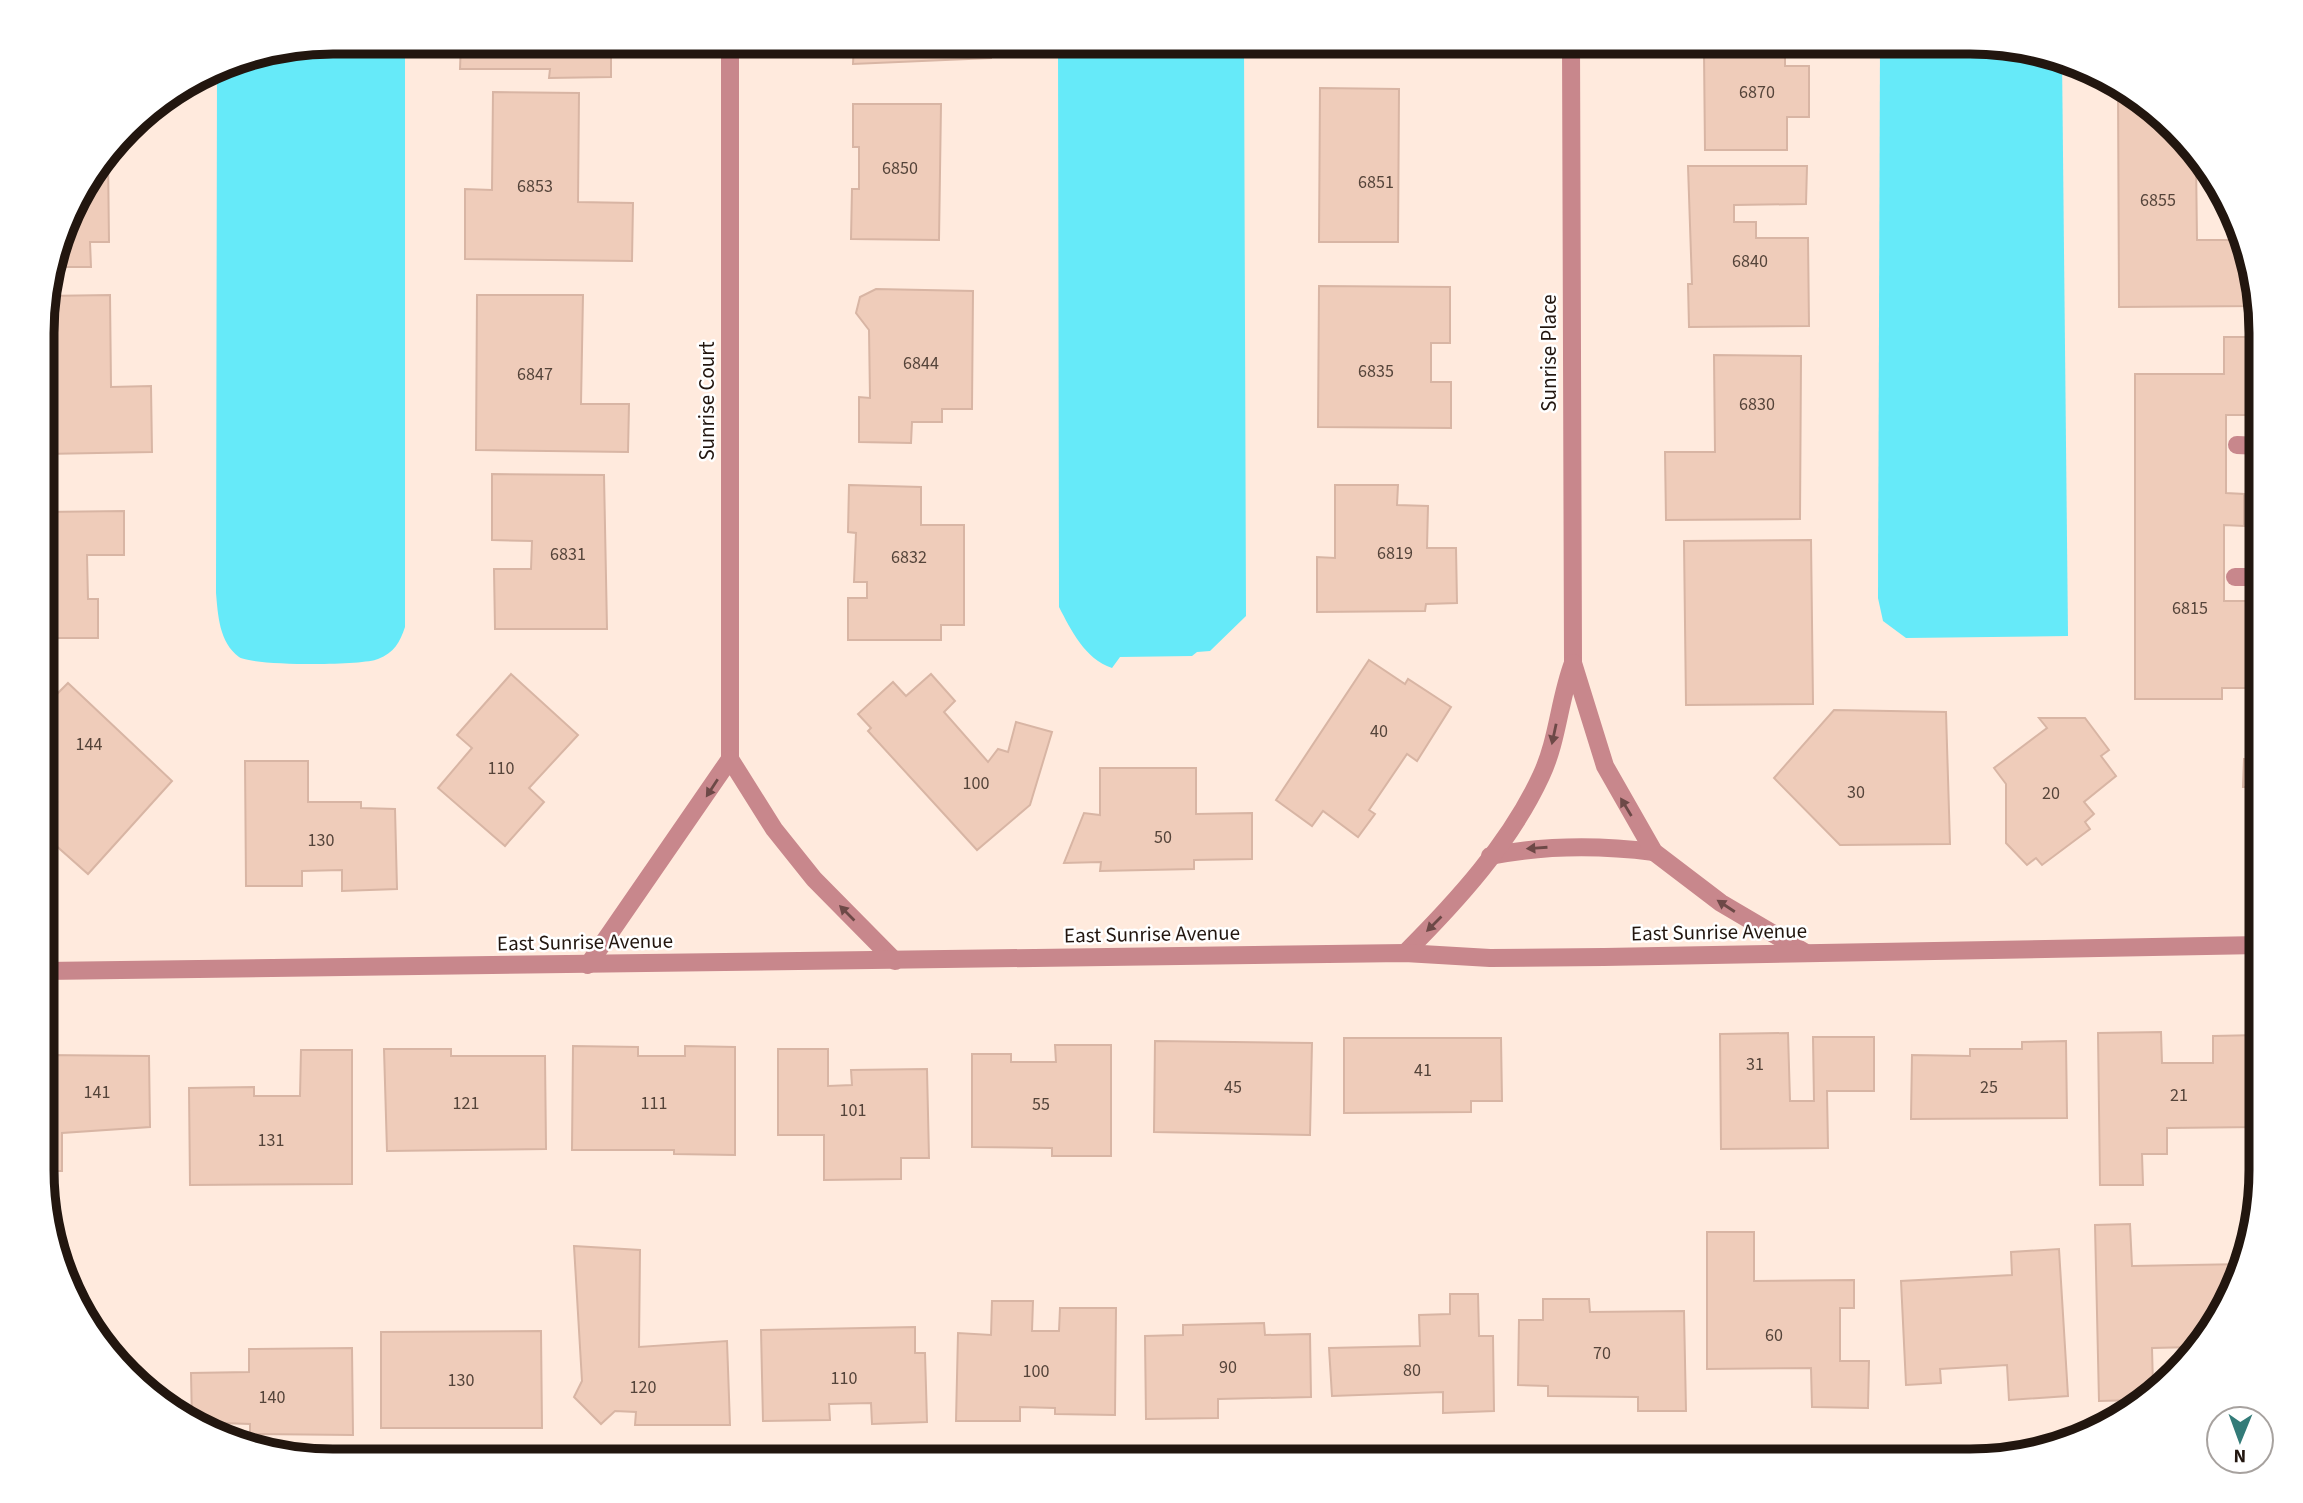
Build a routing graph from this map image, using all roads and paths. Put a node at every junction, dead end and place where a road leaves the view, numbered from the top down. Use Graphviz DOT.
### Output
graph roads {
  1 [pos="730,54"];
  2 [pos="1571,54"];
  3 [pos="2237,445"];
  4 [pos="2249,446"];
  5 [pos="2249,577"];
  6 [pos="2235,578"];
  7 [pos="1573,663"];
  8 [pos="730,759"];
  9 [pos="1654,852"];
  10 [pos="1490,856"];
  11 [pos="2249,945"];
  12 [pos="1405,953"];
  13 [pos="1806,953"];
  14 [pos="895,961"];
  15 [pos="588,965"];
  16 [pos="54,971"];
  1 -- 8 [label="street, Sunrise Court"];
  2 -- 7 [label="street, Sunrise Place"];
  3 -- 4 [label="street"];
  5 -- 6 [label="street"];
  9 -- 7 [label="street, Sunrise Place, one-way"];
  7 -- 10 [label="street, Sunrise Place, one-way"];
  14 -- 8 [label="street, one-way"];
  8 -- 15 [label="street, one-way"];
  9 -- 10 [label="street, one-way"];
  13 -- 9 [label="street, Sunrise Place, one-way"];
  10 -- 12 [label="street, Sunrise Place, one-way"];
  11 -- 13 [label="street, East Sunrise Avenue"];
  12 -- 13 [label="street, East Sunrise Avenue"];
  12 -- 14 [label="street, East Sunrise Avenue"];
  14 -- 15 [label="street, East Sunrise Avenue"];
  15 -- 16 [label="street, East Sunrise Avenue"];
}
